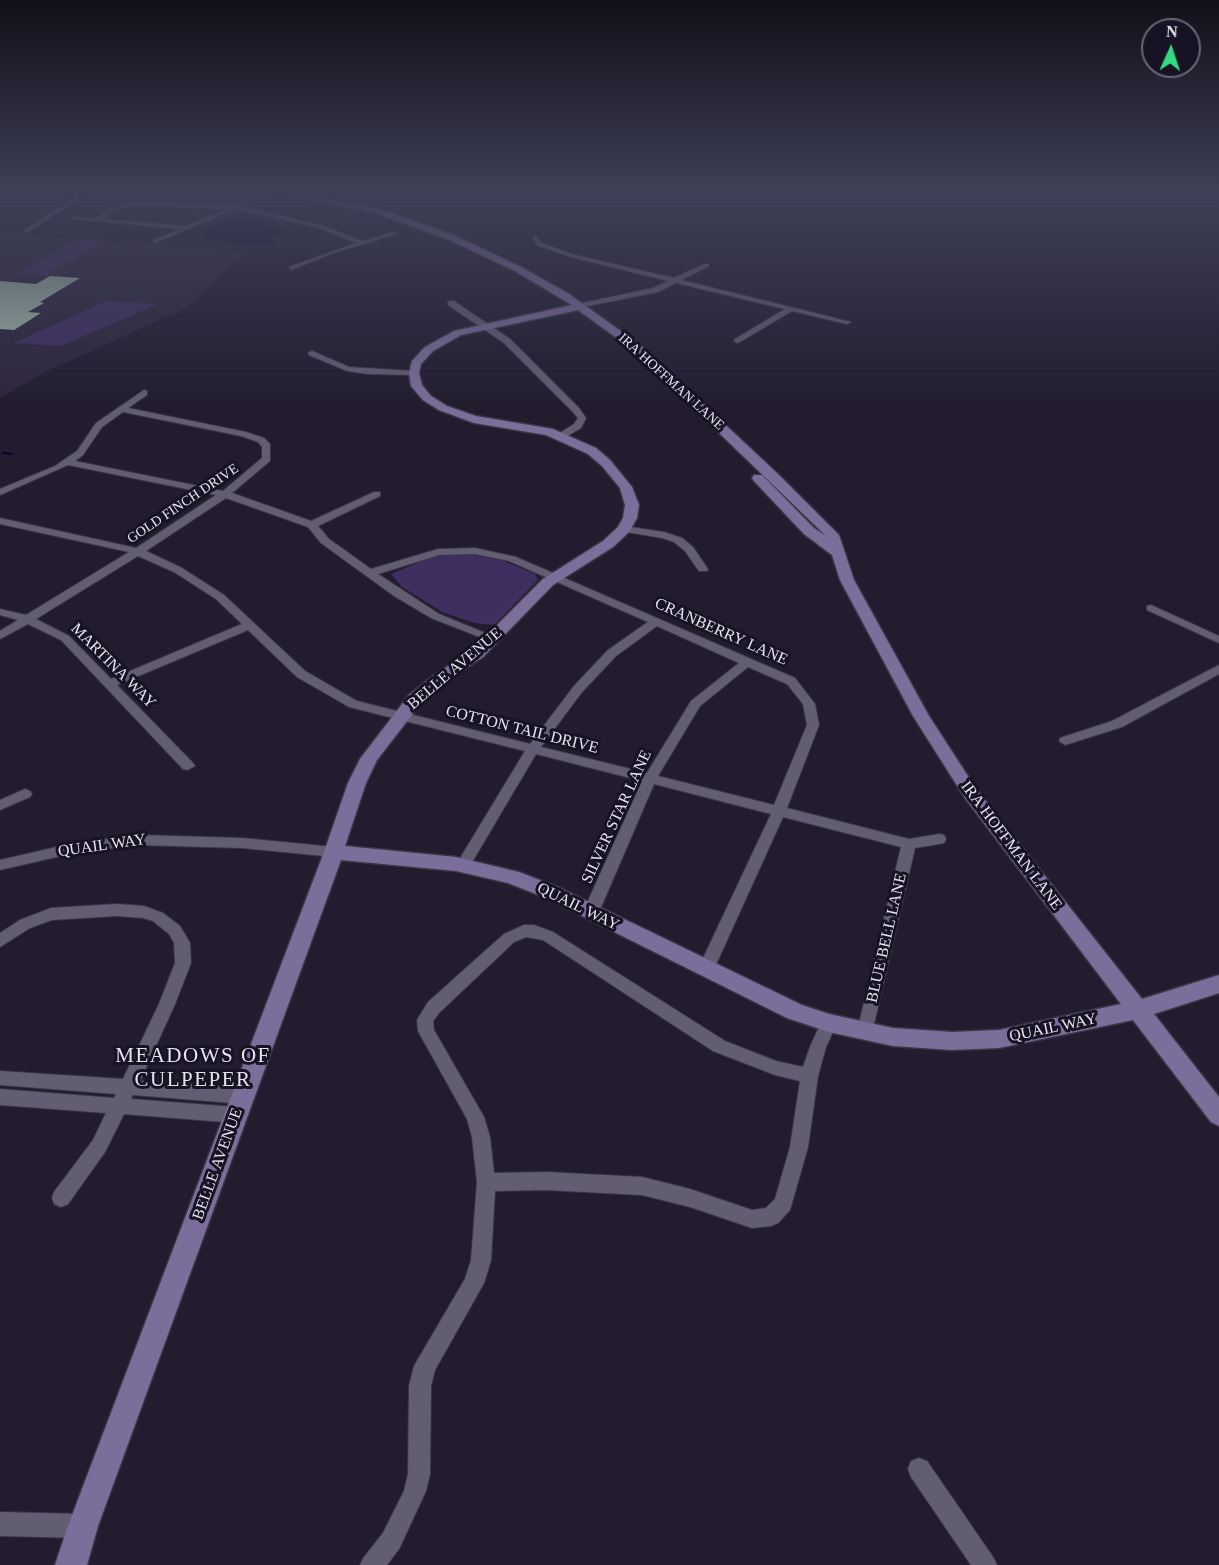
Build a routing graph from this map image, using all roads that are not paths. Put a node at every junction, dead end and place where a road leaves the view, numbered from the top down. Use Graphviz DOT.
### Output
graph roads {
  1 [pos="300,265"];
  2 [pos="493,265"];
  3 [pos="609,265"];
  4 [pos="707,265"];
  5 [pos="291,268"];
  6 [pos="674,281"];
  7 [pos="451,303"];
  8 [pos="574,307"];
  9 [pos="790,309"];
  10 [pos="847,322"];
  11 [pos="485,325"];
  12 [pos="738,341"];
  13 [pos="312,353"];
  14 [pos="414,373"];
  15 [pos="144,393"];
  16 [pos="120,409"];
  17 [pos="561,436"];
  18 [pos="735,456"];
  19 [pos="67,462"];
  20 [pos="751,472"];
  21 [pos="0,492"];
  22 [pos="225,494"];
  23 [pos="377,494"];
  24 [pos="0,521"];
  25 [pos="312,525"];
  26 [pos="624,529"];
  27 [pos="138,551"];
  28 [pos="839,555"];
  29 [pos="703,569"];
  30 [pos="371,573"];
  31 [pos="556,577"];
  32 [pos="1151,608"];
  33 [pos="0,612"];
  34 [pos="28,619"];
  35 [pos="657,621"];
  36 [pos="250,625"];
  37 [pos="0,636"];
  38 [pos="494,639"];
  39 [pos="1219,640"];
  40 [pos="748,661"];
  41 [pos="1219,669"];
  42 [pos="109,684"];
  43 [pos="399,717"];
  44 [pos="1065,741"];
  45 [pos="532,750"];
  46 [pos="188,766"];
  47 [pos="650,779"];
  48 [pos="25,794"];
  49 [pos="0,805"];
  50 [pos="779,811"];
  51 [pos="939,839"];
  52 [pos="909,844"];
  53 [pos="334,852"];
  54 [pos="0,865"];
  55 [pos="463,865"];
  56 [pos="591,912"];
  57 [pos="0,941"];
  58 [pos="705,969"];
  59 [pos="1219,984"];
  60 [pos="1137,1010"];
  61 [pos="829,1023"];
  62 [pos="865,1032"];
  63 [pos="809,1076"];
  64 [pos="0,1078"];
  65 [pos="128,1087"];
  66 [pos="244,1096"];
  67 [pos="0,1097"];
  68 [pos="119,1106"];
  69 [pos="236,1115"];
  70 [pos="1219,1115"];
  71 [pos="486,1182"];
  72 [pos="61,1198"];
  73 [pos="919,1469"];
  74 [pos="0,1524"];
  75 [pos="83,1526"];
  76 [pos="71,1565"];
  77 [pos="372,1565"];
  78 [pos="984,1565"];
  1 -- 5 [label="street"];
  2 -- 8 [label="main road, IRA HOFFMAN LANE"];
  3 -- 6 [label="street"];
  4 -- 6 [label="street"];
  6 -- 8 [label="street"];
  6 -- 9 [label="street"];
  7 -- 11 [label="street"];
  8 -- 11 [label="main road"];
  8 -- 18 [label="main road, IRA HOFFMAN LANE"];
  8 -- 28 [label="main road, IRA HOFFMAN LANE"];
  9 -- 10 [label="street"];
  9 -- 12 [label="street"];
  11 -- 14 [label="main road"];
  11 -- 17 [label="street"];
  13 -- 14 [label="street"];
  14 -- 17 [label="main road"];
  15 -- 16 [label="street"];
  16 -- 19 [label="street"];
  16 -- 22 [label="street, GOLD FINCH DRIVE"];
  17 -- 26 [label="main road"];
  19 -- 21 [label="street"];
  19 -- 22 [label="street"];
  20 -- 28 [label="main road"];
  22 -- 25 [label="street"];
  22 -- 27 [label="street, GOLD FINCH DRIVE"];
  23 -- 25 [label="street"];
  24 -- 27 [label="street, COTTON TAIL DRIVE"];
  25 -- 30 [label="street"];
  26 -- 29 [label="street"];
  26 -- 31 [label="main road, BELLE AVENUE"];
  27 -- 34 [label="street, GOLD FINCH DRIVE"];
  27 -- 36 [label="street, COTTON TAIL DRIVE"];
  28 -- 60 [label="main road, IRA HOFFMAN LANE"];
  30 -- 31 [label="street, CRANBERRY LANE"];
  30 -- 38 [label="street"];
  31 -- 35 [label="street, CRANBERRY LANE"];
  31 -- 38 [label="main road, BELLE AVENUE"];
  32 -- 39 [label="street"];
  33 -- 34 [label="street, MARTINA WAY"];
  34 -- 37 [label="street, GOLD FINCH DRIVE"];
  34 -- 42 [label="street, MARTINA WAY"];
  35 -- 40 [label="street, CRANBERRY LANE"];
  35 -- 45 [label="street"];
  36 -- 42 [label="street"];
  36 -- 43 [label="street, COTTON TAIL DRIVE"];
  38 -- 43 [label="main road, BELLE AVENUE"];
  40 -- 47 [label="street, SILVER STAR LANE"];
  40 -- 50 [label="street, CRANBERRY LANE"];
  41 -- 44 [label="street"];
  42 -- 46 [label="street, MARTINA WAY"];
  43 -- 45 [label="street, COTTON TAIL DRIVE"];
  43 -- 53 [label="main road, BELLE AVENUE"];
  45 -- 47 [label="street, COTTON TAIL DRIVE"];
  45 -- 55 [label="street"];
  47 -- 50 [label="street, COTTON TAIL DRIVE"];
  47 -- 56 [label="street, SILVER STAR LANE"];
  48 -- 49 [label="street"];
  50 -- 52 [label="street, COTTON TAIL DRIVE"];
  50 -- 58 [label="street, CRANBERRY LANE"];
  51 -- 52 [label="street, COTTON TAIL DRIVE"];
  52 -- 62 [label="street, BLUE BELL LANE"];
  53 -- 54 [label="street, QUAIL WAY"];
  53 -- 55 [label="main road, QUAIL WAY"];
  53 -- 66 [label="main road, BELLE AVENUE"];
  55 -- 56 [label="main road, QUAIL WAY"];
  56 -- 58 [label="main road, QUAIL WAY"];
  57 -- 65 [label="street"];
  58 -- 61 [label="main road, QUAIL WAY"];
  59 -- 60 [label="main road, QUAIL WAY"];
  60 -- 62 [label="main road, QUAIL WAY"];
  60 -- 70 [label="main road, IRA HOFFMAN LANE"];
  61 -- 62 [label="main road, QUAIL WAY"];
  61 -- 63 [label="street"];
  63 -- 71 [label="street"];
  63 -- 71 [label="street"];
  64 -- 65 [label="street"];
  65 -- 66 [label="street"];
  65 -- 68 [label="street"];
  66 -- 69 [label="main road, BELLE AVENUE"];
  67 -- 68 [label="street"];
  68 -- 69 [label="street"];
  68 -- 72 [label="street"];
  69 -- 75 [label="main road, BELLE AVENUE"];
  71 -- 77 [label="street"];
  73 -- 78 [label="street"];
  74 -- 75 [label="street"];
  75 -- 76 [label="main road, BELLE AVENUE"];
}
